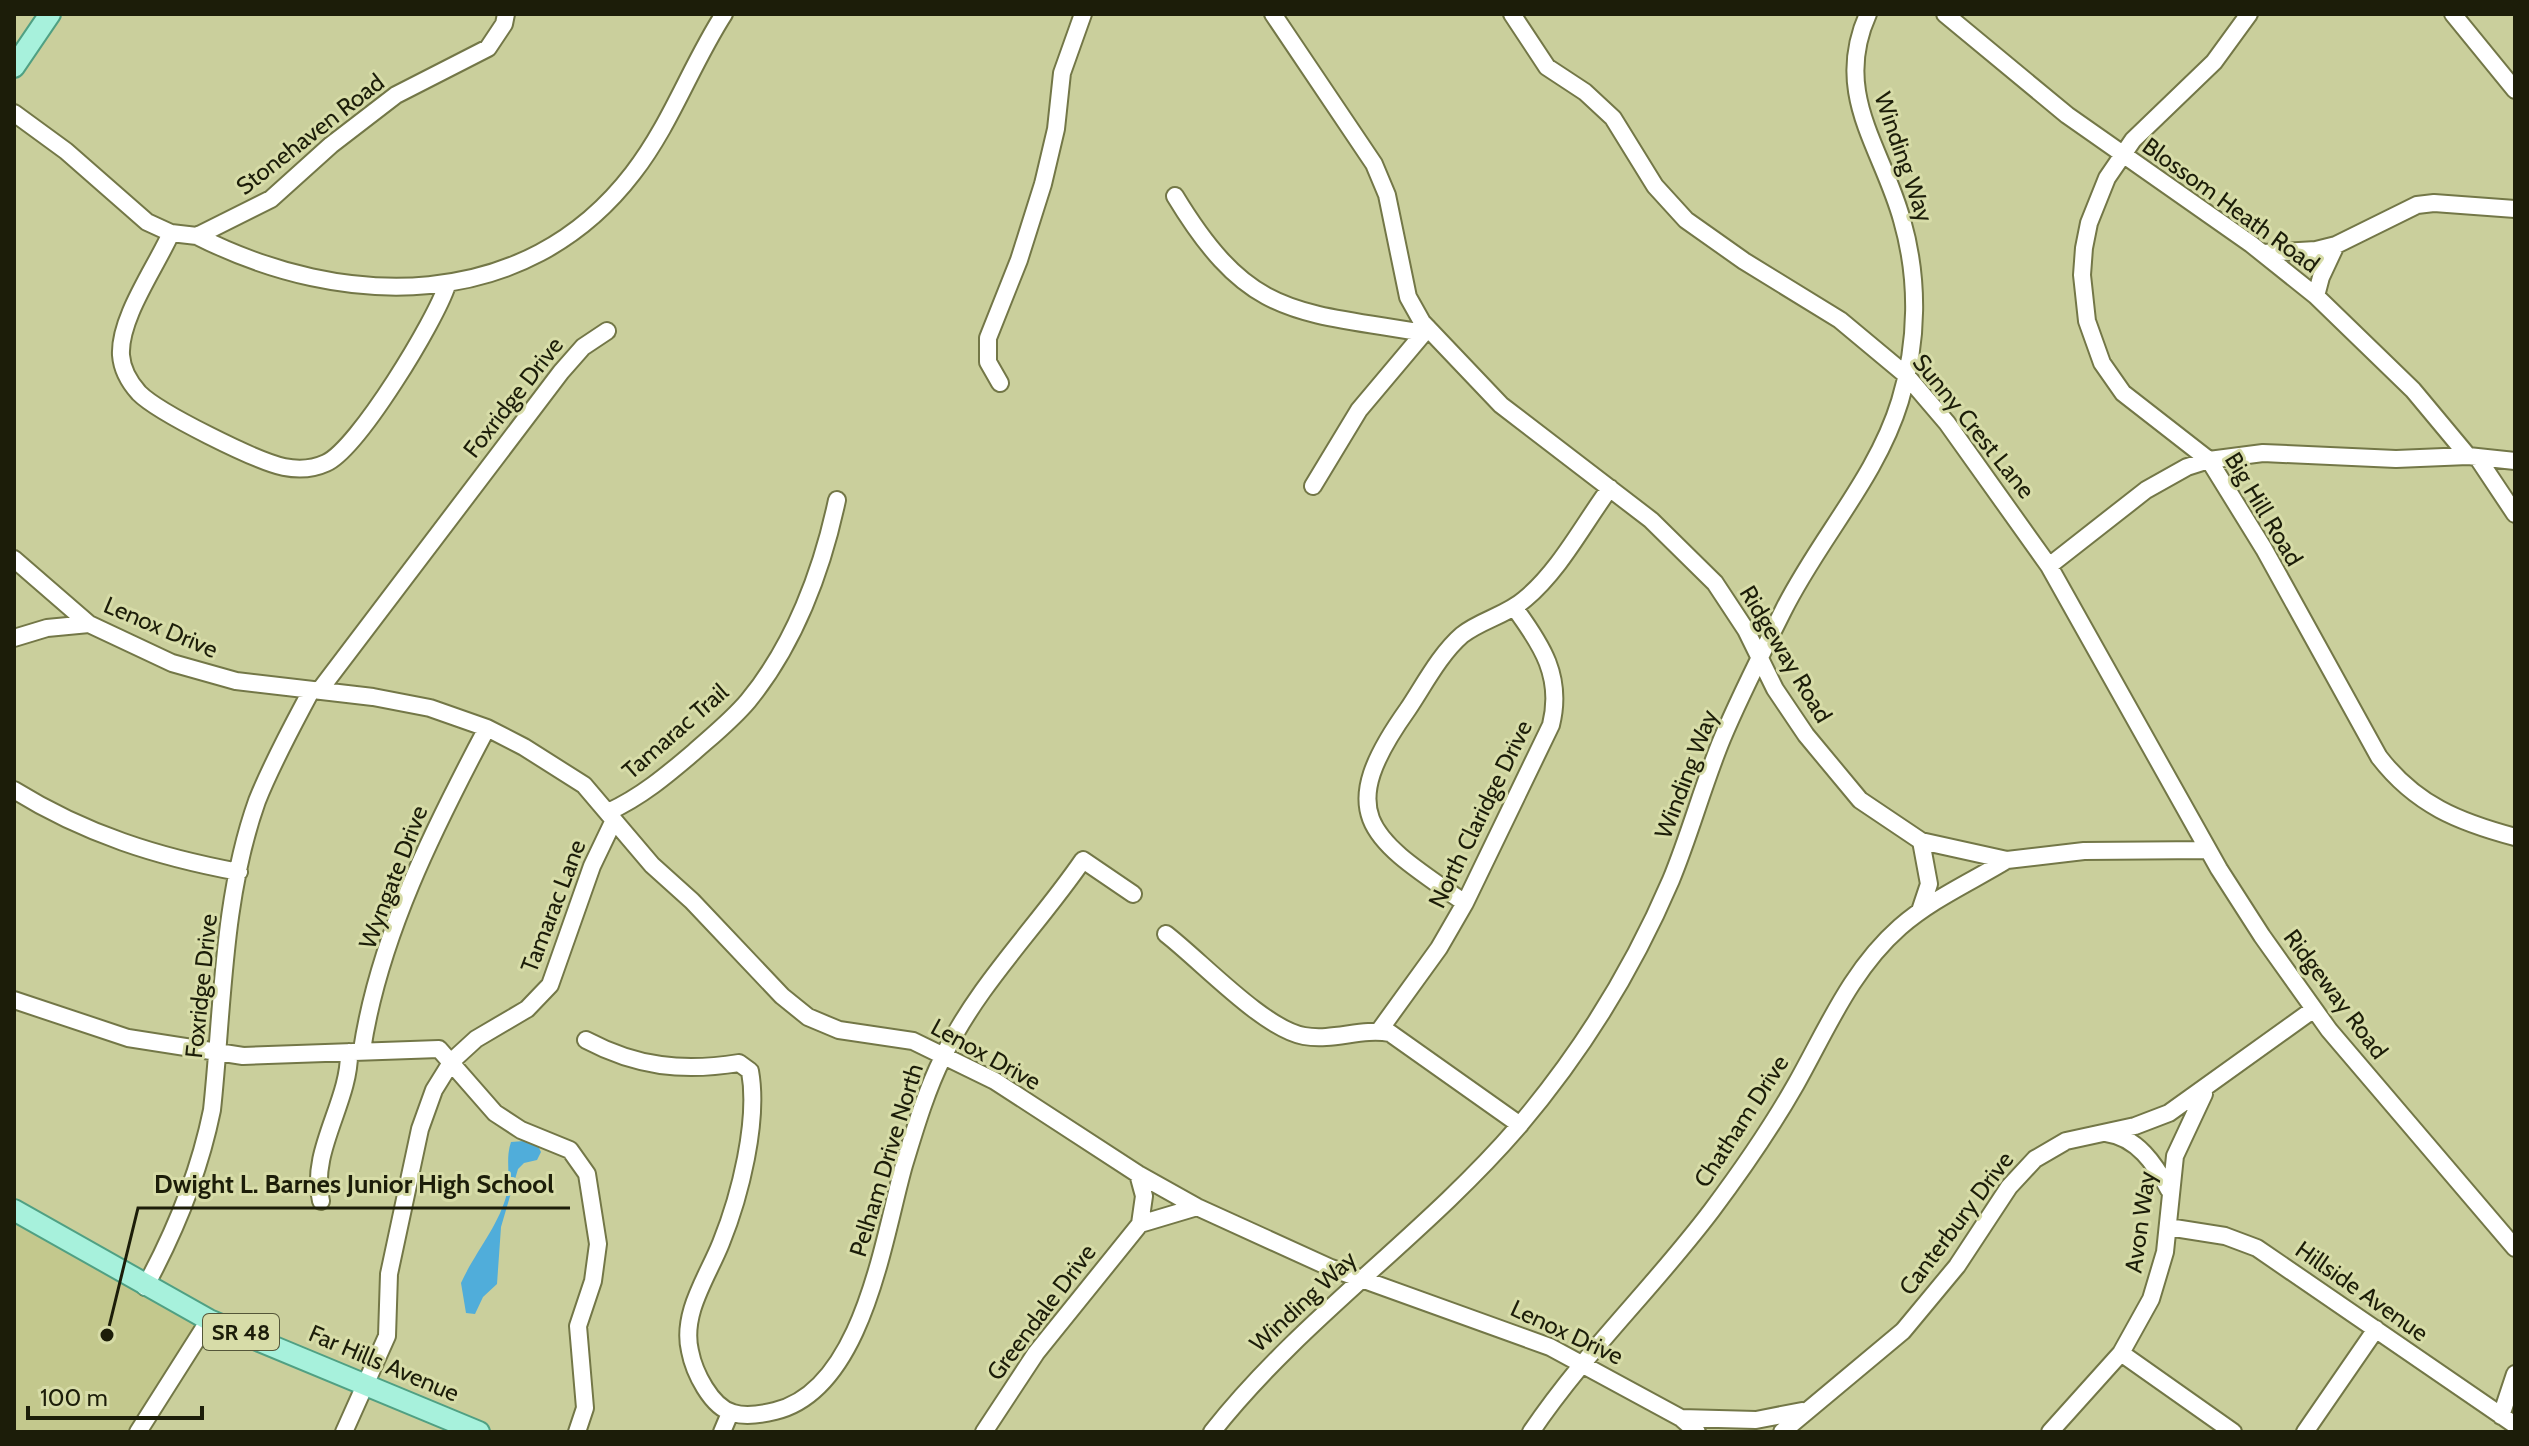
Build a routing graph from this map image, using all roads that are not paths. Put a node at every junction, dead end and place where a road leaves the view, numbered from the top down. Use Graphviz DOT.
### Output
graph roads {
  1 [pos="50,14"];
  2 [pos="506,14"];
  3 [pos="724,14"];
  4 [pos="1083,14"];
  5 [pos="1273,14"];
  6 [pos="1512,14"];
  7 [pos="1868,14"];
  8 [pos="1945,14"];
  9 [pos="2249,14"];
  10 [pos="2453,14"];
  11 [pos="14,67"];
  12 [pos="2515,90"];
  13 [pos="14,113"];
  14 [pos="2120,155"];
  15 [pos="1175,196"];
  16 [pos="2515,209"];
  17 [pos="171,233"];
  18 [pos="197,236"];
  19 [pos="2336,245"];
  20 [pos="2263,253"];
  21 [pos="447,285"];
  22 [pos="2316,296"];
  23 [pos="607,331"];
  24 [pos="1426,331"];
  25 [pos="1906,375"];
  26 [pos="1000,383"];
  27 [pos="2473,456"];
  28 [pos="2209,460"];
  29 [pos="2515,461"];
  30 [pos="1313,486"];
  31 [pos="1610,488"];
  32 [pos="837,500"];
  33 [pos="2515,514"];
  34 [pos="14,559"];
  35 [pos="2049,566"];
  36 [pos="1514,607"];
  37 [pos="89,624"];
  38 [pos="14,638"];
  39 [pos="1759,659"];
  40 [pos="315,691"];
  41 [pos="487,728"];
  42 [pos="14,790"];
  43 [pos="611,816"];
  44 [pos="2515,837"];
  45 [pos="1921,841"];
  46 [pos="2208,850"];
  47 [pos="2007,860"];
  48 [pos="239,872"];
  49 [pos="1133,894"];
  50 [pos="1465,903"];
  51 [pos="1920,911"];
  52 [pos="1166,934"];
  53 [pos="14,1000"];
  54 [pos="2314,1009"];
  55 [pos="1379,1031"];
  56 [pos="586,1040"];
  57 [pos="356,1051"];
  58 [pos="219,1053"];
  59 [pos="943,1056"];
  60 [pos="452,1061"];
  61 [pos="2208,1088"];
  62 [pos="1520,1125"];
  63 [pos="2101,1132"];
  64 [pos="1138,1174"];
  65 [pos="2169,1190"];
  66 [pos="321,1201"];
  67 [pos="1197,1207"];
  68 [pos="14,1210"];
  69 [pos="1140,1224"];
  70 [pos="2168,1227"];
  71 [pos="2515,1248"];
  72 [pos="1361,1280"];
  73 [pos="145,1287"];
  74 [pos="209,1320"];
  75 [pos="2376,1329"];
  76 [pos="2121,1353"];
  77 [pos="1582,1363"];
  78 [pos="2515,1374"];
  79 [pos="366,1383"];
  80 [pos="1806,1409"];
  81 [pos="730,1413"];
  82 [pos="1681,1418"];
  83 [pos="2508,1421"];
  84 [pos="138,1432"];
  85 [pos="344,1432"];
  86 [pos="479,1432"];
  87 [pos="577,1432"];
  88 [pos="722,1432"];
  89 [pos="984,1432"];
  90 [pos="1212,1432"];
  91 [pos="1531,1432"];
  92 [pos="1697,1432"];
  93 [pos="1782,1432"];
  94 [pos="2050,1432"];
  95 [pos="2233,1432"];
  96 [pos="2305,1432"];
  1 -- 11 [label="main road"];
  2 -- 18 [label="street, Stonehaven Road"];
  3 -- 21 [label="street"];
  4 -- 26 [label="street"];
  5 -- 24 [label="street, Ridgeway Road"];
  6 -- 25 [label="street, Sunny Crest Lane"];
  7 -- 25 [label="street, Winding Way"];
  8 -- 14 [label="street, Blossom Heath Road"];
  9 -- 14 [label="street, Big Hill Road"];
  10 -- 12 [label="street"];
  13 -- 17 [label="street"];
  14 -- 20 [label="street, Blossom Heath Road"];
  14 -- 28 [label="street, Big Hill Road"];
  15 -- 24 [label="street"];
  16 -- 19 [label="street"];
  17 -- 18 [label="street"];
  17 -- 21 [label="street"];
  18 -- 21 [label="street"];
  19 -- 20 [label="street"];
  19 -- 22 [label="street"];
  20 -- 22 [label="street, Blossom Heath Road"];
  22 -- 27 [label="street, Blossom Heath Road"];
  23 -- 40 [label="street, Foxridge Drive"];
  24 -- 30 [label="street"];
  24 -- 31 [label="street, Ridgeway Road"];
  25 -- 35 [label="street, Sunny Crest Lane"];
  25 -- 39 [label="street, Winding Way"];
  27 -- 28 [label="street"];
  27 -- 29 [label="street"];
  27 -- 33 [label="street, Blossom Heath Road"];
  28 -- 35 [label="street"];
  28 -- 44 [label="street, Big Hill Road"];
  31 -- 36 [label="street"];
  31 -- 39 [label="street, Ridgeway Road"];
  32 -- 43 [label="street, Tamarac Trail"];
  34 -- 37 [label="street, Lenox Drive"];
  35 -- 46 [label="street, Sunny Crest Lane"];
  36 -- 50 [label="street, North Claridge Drive"];
  36 -- 50 [label="street"];
  37 -- 38 [label="street"];
  37 -- 40 [label="street, Lenox Drive"];
  39 -- 45 [label="street, Ridgeway Road"];
  39 -- 62 [label="street, Winding Way"];
  40 -- 41 [label="street, Lenox Drive"];
  40 -- 48 [label="street, Foxridge Drive"];
  41 -- 43 [label="street, Lenox Drive"];
  41 -- 57 [label="street, Wyngate Drive"];
  42 -- 48 [label="street"];
  43 -- 59 [label="street, Lenox Drive"];
  43 -- 60 [label="street, Tamarac Lane"];
  45 -- 47 [label="street, Ridgeway Road"];
  45 -- 51 [label="street"];
  46 -- 47 [label="street, Ridgeway Road"];
  46 -- 54 [label="street, Ridgeway Road"];
  47 -- 51 [label="street, Chatham Drive"];
  48 -- 58 [label="street, Foxridge Drive"];
  49 -- 59 [label="street, Pelham Drive North"];
  50 -- 55 [label="street, North Claridge Drive"];
  51 -- 77 [label="street, Chatham Drive"];
  52 -- 55 [label="street"];
  53 -- 58 [label="street"];
  54 -- 61 [label="street, Canterbury Drive"];
  54 -- 71 [label="street, Ridgeway Road"];
  55 -- 62 [label="street"];
  56 -- 81 [label="street"];
  57 -- 58 [label="street"];
  57 -- 60 [label="street"];
  57 -- 66 [label="street, Wyngate Drive"];
  58 -- 73 [label="street, Foxridge Drive"];
  59 -- 64 [label="street, Lenox Drive"];
  59 -- 81 [label="street, Pelham Drive North"];
  60 -- 79 [label="street, Tamarac Lane"];
  60 -- 87 [label="street"];
  61 -- 63 [label="street, Canterbury Drive"];
  61 -- 65 [label="street, Avon Way"];
  62 -- 72 [label="street, Winding Way"];
  63 -- 65 [label="street"];
  63 -- 80 [label="street, Canterbury Drive"];
  64 -- 67 [label="street, Lenox Drive"];
  64 -- 69 [label="street"];
  65 -- 70 [label="street, Avon Way"];
  67 -- 69 [label="street"];
  67 -- 72 [label="street, Lenox Drive"];
  68 -- 73 [label="main road, Far Hills Avenue / SR 48"];
  69 -- 89 [label="street, Greendale Drive"];
  70 -- 75 [label="street, Hillside Avenue"];
  70 -- 76 [label="street, Avon Way"];
  72 -- 77 [label="street, Lenox Drive"];
  72 -- 90 [label="street, Winding Way"];
  73 -- 74 [label="main road, Far Hills Avenue / SR 48"];
  74 -- 79 [label="main road, Far Hills Avenue / SR 48"];
  74 -- 84 [label="street"];
  75 -- 83 [label="street, Hillside Avenue"];
  75 -- 96 [label="street"];
  76 -- 94 [label="street, Avon Way"];
  76 -- 95 [label="street"];
  77 -- 82 [label="street, Lenox Drive"];
  77 -- 91 [label="street, Chatham Drive"];
  78 -- 83 [label="street"];
  79 -- 85 [label="street, Tamarac Lane"];
  79 -- 86 [label="main road, Far Hills Avenue / SR 48"];
  80 -- 82 [label="street, Lenox Drive"];
  80 -- 93 [label="street, Canterbury Drive"];
  81 -- 88 [label="street"];
  82 -- 92 [label="street, Lenox Drive"];
}
